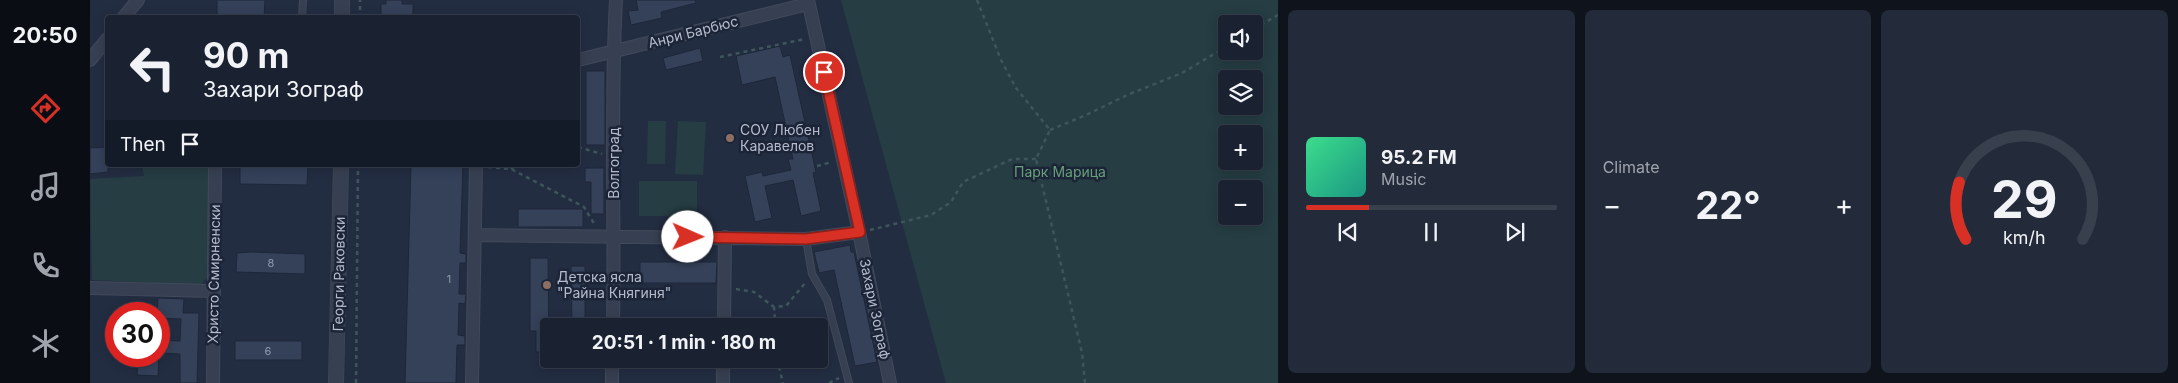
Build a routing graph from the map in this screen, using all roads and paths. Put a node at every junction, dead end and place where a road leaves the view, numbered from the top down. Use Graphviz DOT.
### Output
graph roads {
  1 [pos="138,0"];
  2 [pos="303,0"];
  3 [pos="342,0"];
  4 [pos="360,0"];
  5 [pos="616,0"];
  6 [pos="977,0"];
  7 [pos="808,2"];
  8 [pos="126,15"];
  9 [pos="302,15"];
  10 [pos="342,15"];
  11 [pos="360,15"];
  12 [pos="1278,16"];
  13 [pos="1263,24"];
  14 [pos="816,36"];
  15 [pos="105,42"];
  16 [pos="613,52"];
  17 [pos="1218,53"];
  18 [pos="720,57"];
  19 [pos="90,60"];
  20 [pos="580,60"];
  21 [pos="1050,130"];
  22 [pos="580,147"];
  23 [pos="1036,159"];
  24 [pos="614,160"];
  25 [pos="215,167"];
  26 [pos="341,167"];
  27 [pos="358,167"];
  28 [pos="476,167"];
  29 [pos="488,167"];
  30 [pos="514,167"];
  31 [pos="511,169"];
  32 [pos="860,232"];
  33 [pos="474,235"];
  34 [pos="600,235"];
  35 [pos="614,236"];
  36 [pos="725,237"];
  37 [pos="806,239"];
  38 [pos="812,274"];
  39 [pos="90,288"];
  40 [pos="724,288"];
  41 [pos="214,291"];
  42 [pos="774,307"];
  43 [pos="613,318"];
  44 [pos="724,318"];
  45 [pos="776,318"];
  46 [pos="612,368"];
  47 [pos="724,368"];
  48 [pos="779,368"];
  49 [pos="214,383"];
  50 [pos="336,383"];
  51 [pos="356,383"];
  52 [pos="472,383"];
  53 [pos="612,383"];
  54 [pos="723,383"];
  55 [pos="783,383"];
  56 [pos="849,383"];
  57 [pos="890,383"];
  58 [pos="1085,383"];
  1 -- 8 [label="street"];
  2 -- 9 [label="lane"];
  3 -- 10 [label="street"];
  4 -- 11 [label="path"];
  5 -- 16 [label="street, Волгоград"];
  6 -- 21 [label="path"];
  7 -- 14 [label="street, Захари Зограф"];
  7 -- 16 [label="street, Анри Барбюс"];
  12 -- 13 [label="path"];
  14 -- 18 [label="path"];
  14 -- 32 [label="street, Захари Зограф"];
  15 -- 19 [label="street"];
  16 -- 20 [label="street, Анри Барбюс"];
  16 -- 24 [label="street, Волгоград"];
  17 -- 21 [label="path"];
  21 -- 23 [label="path"];
  22 -- 24 [label="path"];
  23 -- 32 [label="path"];
  23 -- 58 [label="path"];
  24 -- 35 [label="street, Волгоград"];
  25 -- 41 [label="street, Христо Смирненски"];
  26 -- 50 [label="street, Георги Раковски"];
  27 -- 51 [label="path"];
  28 -- 33 [label="street"];
  29 -- 31 [label="path"];
  30 -- 31 [label="path"];
  31 -- 34 [label="path"];
  32 -- 37 [label="street"];
  32 -- 57 [label="street, Захари Зограф"];
  33 -- 34 [label="street"];
  33 -- 52 [label="street"];
  34 -- 35 [label="street"];
  35 -- 36 [label="street"];
  35 -- 43 [label="street, Волгоград"];
  36 -- 37 [label="street"];
  36 -- 40 [label="street"];
  37 -- 38 [label="lane"];
  38 -- 42 [label="path"];
  38 -- 56 [label="lane"];
  39 -- 41 [label="street"];
  40 -- 42 [label="path"];
  40 -- 44 [label="street"];
  41 -- 49 [label="street, Христо Смирненски"];
  42 -- 45 [label="path"];
  46 -- 53 [label="street"];
  47 -- 54 [label="street"];
  48 -- 55 [label="path"];
}
